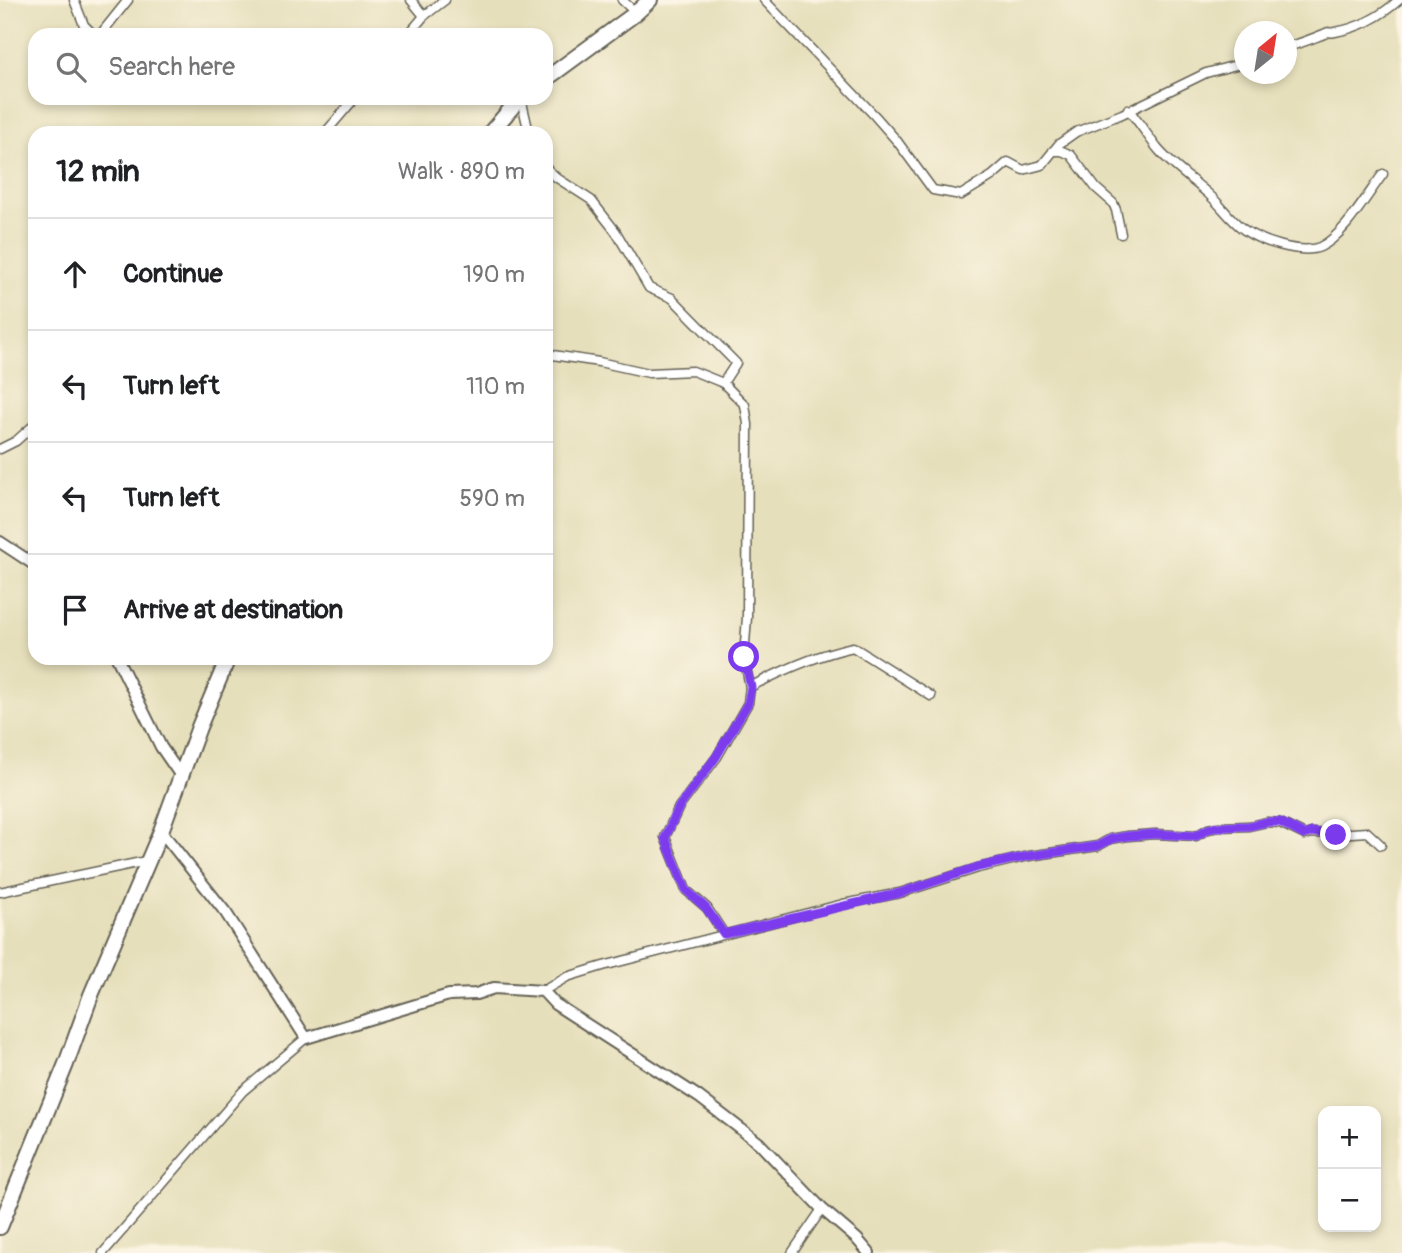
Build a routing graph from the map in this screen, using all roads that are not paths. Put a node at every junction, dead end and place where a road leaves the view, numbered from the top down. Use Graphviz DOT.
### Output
graph roads {
  1 [pos="74,0"];
  2 [pos="128,0"];
  3 [pos="411,0"];
  4 [pos="444,0"];
  5 [pos="622,0"];
  6 [pos="650,0"];
  7 [pos="764,0"];
  8 [pos="1399,0"];
  9 [pos="636,13"];
  10 [pos="425,16"];
  11 [pos="87,28"];
  12 [pos="106,28"];
  13 [pos="414,28"];
  14 [pos="1297,45"];
  15 [pos="1234,66"];
  16 [pos="553,74"];
  17 [pos="349,105"];
  18 [pos="515,105"];
  19 [pos="523,105"];
  20 [pos="1128,109"];
  21 [pos="330,126"];
  22 [pos="496,126"];
  23 [pos="527,126"];
  24 [pos="1053,151"];
  25 [pos="553,174"];
  26 [pos="1383,174"];
  27 [pos="1121,234"];
  28 [pos="553,356"];
  29 [pos="723,383"];
  30 [pos="28,430"];
  31 [pos="0,449"];
  32 [pos="0,542"];
  33 [pos="28,560"];
  34 [pos="121,665"];
  35 [pos="225,665"];
  36 [pos="751,687"];
  37 [pos="931,696"];
  38 [pos="191,747"];
  39 [pos="164,751"];
  40 [pos="181,776"];
  41 [pos="161,831"];
  42 [pos="1381,845"];
  43 [pos="146,861"];
  44 [pos="0,892"];
  45 [pos="724,934"];
  46 [pos="543,991"];
  47 [pos="306,1038"];
  48 [pos="822,1209"];
  49 [pos="0,1227"];
  50 [pos="103,1253"];
  51 [pos="792,1253"];
  52 [pos="869,1253"];
  1 -- 11 [label="street"];
  2 -- 12 [label="street"];
  3 -- 10 [label="street"];
  4 -- 10 [label="street"];
  5 -- 9 [label="street"];
  6 -- 9 [label="highway"];
  7 -- 24 [label="street"];
  8 -- 14 [label="street"];
  9 -- 16 [label="highway"];
  10 -- 13 [label="street"];
  15 -- 20 [label="street"];
  17 -- 21 [label="street"];
  18 -- 22 [label="highway"];
  19 -- 23 [label="street"];
  20 -- 24 [label="street"];
  20 -- 26 [label="street"];
  24 -- 27 [label="street"];
  25 -- 29 [label="street"];
  28 -- 29 [label="street"];
  29 -- 36 [label="street"];
  30 -- 31 [label="street"];
  32 -- 33 [label="street"];
  34 -- 39 [label="street"];
  35 -- 38 [label="highway"];
  36 -- 37 [label="street"];
  36 -- 45 [label="street"];
  38 -- 39 [label="street"];
  38 -- 40 [label="highway"];
  39 -- 40 [label="street"];
  40 -- 41 [label="highway"];
  41 -- 43 [label="highway"];
  41 -- 47 [label="street"];
  42 -- 45 [label="street"];
  43 -- 44 [label="street"];
  43 -- 49 [label="highway"];
  45 -- 46 [label="street"];
  46 -- 47 [label="street"];
  46 -- 48 [label="street"];
  47 -- 50 [label="street"];
  48 -- 51 [label="street"];
  48 -- 52 [label="street"];
}
